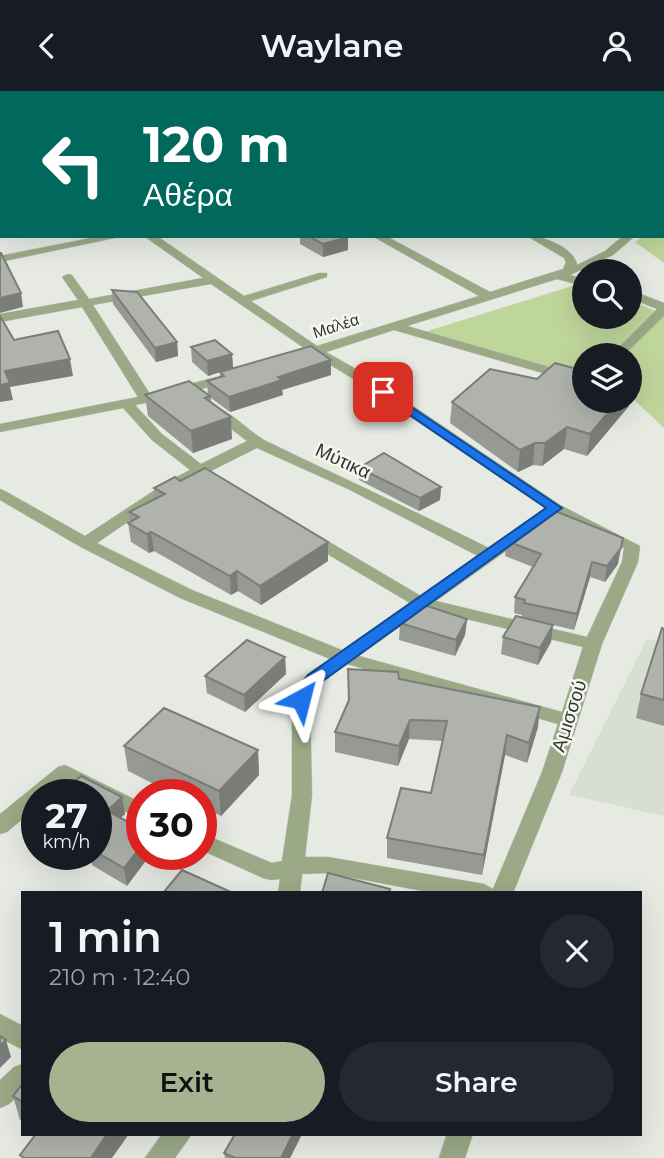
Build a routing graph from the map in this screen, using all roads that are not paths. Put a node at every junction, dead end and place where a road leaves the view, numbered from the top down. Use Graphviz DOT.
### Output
graph roads {
  1 [pos="102,238"];
  2 [pos="152,238"];
  3 [pos="381,238"];
  4 [pos="536,238"];
  5 [pos="627,238"];
  6 [pos="0,259"];
  7 [pos="563,274"];
  8 [pos="323,275"];
  9 [pos="68,277"];
  10 [pos="572,278"];
  11 [pos="213,280"];
  12 [pos="487,295"];
  13 [pos="242,300"];
  14 [pos="642,300"];
  15 [pos="86,302"];
  16 [pos="664,308"];
  17 [pos="0,319"];
  18 [pos="392,326"];
  19 [pos="629,343"];
  20 [pos="310,353"];
  21 [pos="242,374"];
  22 [pos="572,378"];
  23 [pos="188,390"];
  24 [pos="146,399"];
  25 [pos="126,403"];
  26 [pos="0,428"];
  27 [pos="257,442"];
  28 [pos="199,470"];
  29 [pos="231,489"];
  30 [pos="0,494"];
  31 [pos="544,516"];
  32 [pos="299,530"];
  33 [pos="85,543"];
  34 [pos="490,555"];
  35 [pos="423,603"];
  36 [pos="593,645"];
  37 [pos="345,658"];
  38 [pos="567,720"];
  39 [pos="56,779"];
  40 [pos="79,779"];
  41 [pos="21,808"];
  42 [pos="0,826"];
  43 [pos="217,848"];
  44 [pos="294,867"];
  45 [pos="289,891"];
  46 [pos="473,891"];
  47 [pos="503,891"];
  48 [pos="0,1025"];
  49 [pos="21,1038"];
  50 [pos="21,1077"];
  51 [pos="0,1096"];
  52 [pos="175,1136"];
  53 [pos="459,1136"];
  54 [pos="158,1158"];
  55 [pos="453,1158"];
  1 -- 6 [label="street"];
  2 -- 11 [label="street"];
  3 -- 12 [label="street"];
  4 -- 7 [label="street"];
  5 -- 7 [label="street, Μαλέα"];
  7 -- 10 [label="street"];
  7 -- 12 [label="street, Μαλέα"];
  8 -- 13 [label="street"];
  9 -- 15 [label="street"];
  11 -- 13 [label="street"];
  11 -- 15 [label="street"];
  12 -- 18 [label="street, Μαλέα"];
  13 -- 20 [label="street"];
  14 -- 16 [label="street"];
  15 -- 17 [label="street"];
  15 -- 24 [label="street"];
  16 -- 19 [label="street"];
  18 -- 20 [label="street, Μαλέα"];
  18 -- 22 [label="street"];
  20 -- 31 [label="street"];
  21 -- 23 [label="street"];
  23 -- 24 [label="street"];
  23 -- 27 [label="street, Μύτικα"];
  24 -- 25 [label="street"];
  25 -- 26 [label="street"];
  25 -- 28 [label="street"];
  27 -- 28 [label="street"];
  27 -- 34 [label="street, Μύτικα"];
  28 -- 29 [label="street"];
  28 -- 33 [label="street"];
  30 -- 33 [label="street"];
  31 -- 34 [label="street"];
  31 -- 36 [label="street, Αμισσού"];
  32 -- 35 [label="street"];
  33 -- 37 [label="street"];
  34 -- 35 [label="street"];
  35 -- 36 [label="street"];
  35 -- 37 [label="street"];
  36 -- 38 [label="street, Αμισσού"];
  37 -- 38 [label="street"];
  37 -- 44 [label="street"];
  38 -- 47 [label="street, Αμισσού"];
  39 -- 40 [label="street"];
  41 -- 42 [label="street"];
  43 -- 44 [label="street"];
  44 -- 45 [label="street"];
  44 -- 46 [label="street"];
  48 -- 49 [label="street"];
  50 -- 51 [label="street"];
  52 -- 54 [label="street"];
  53 -- 55 [label="street"];
}
